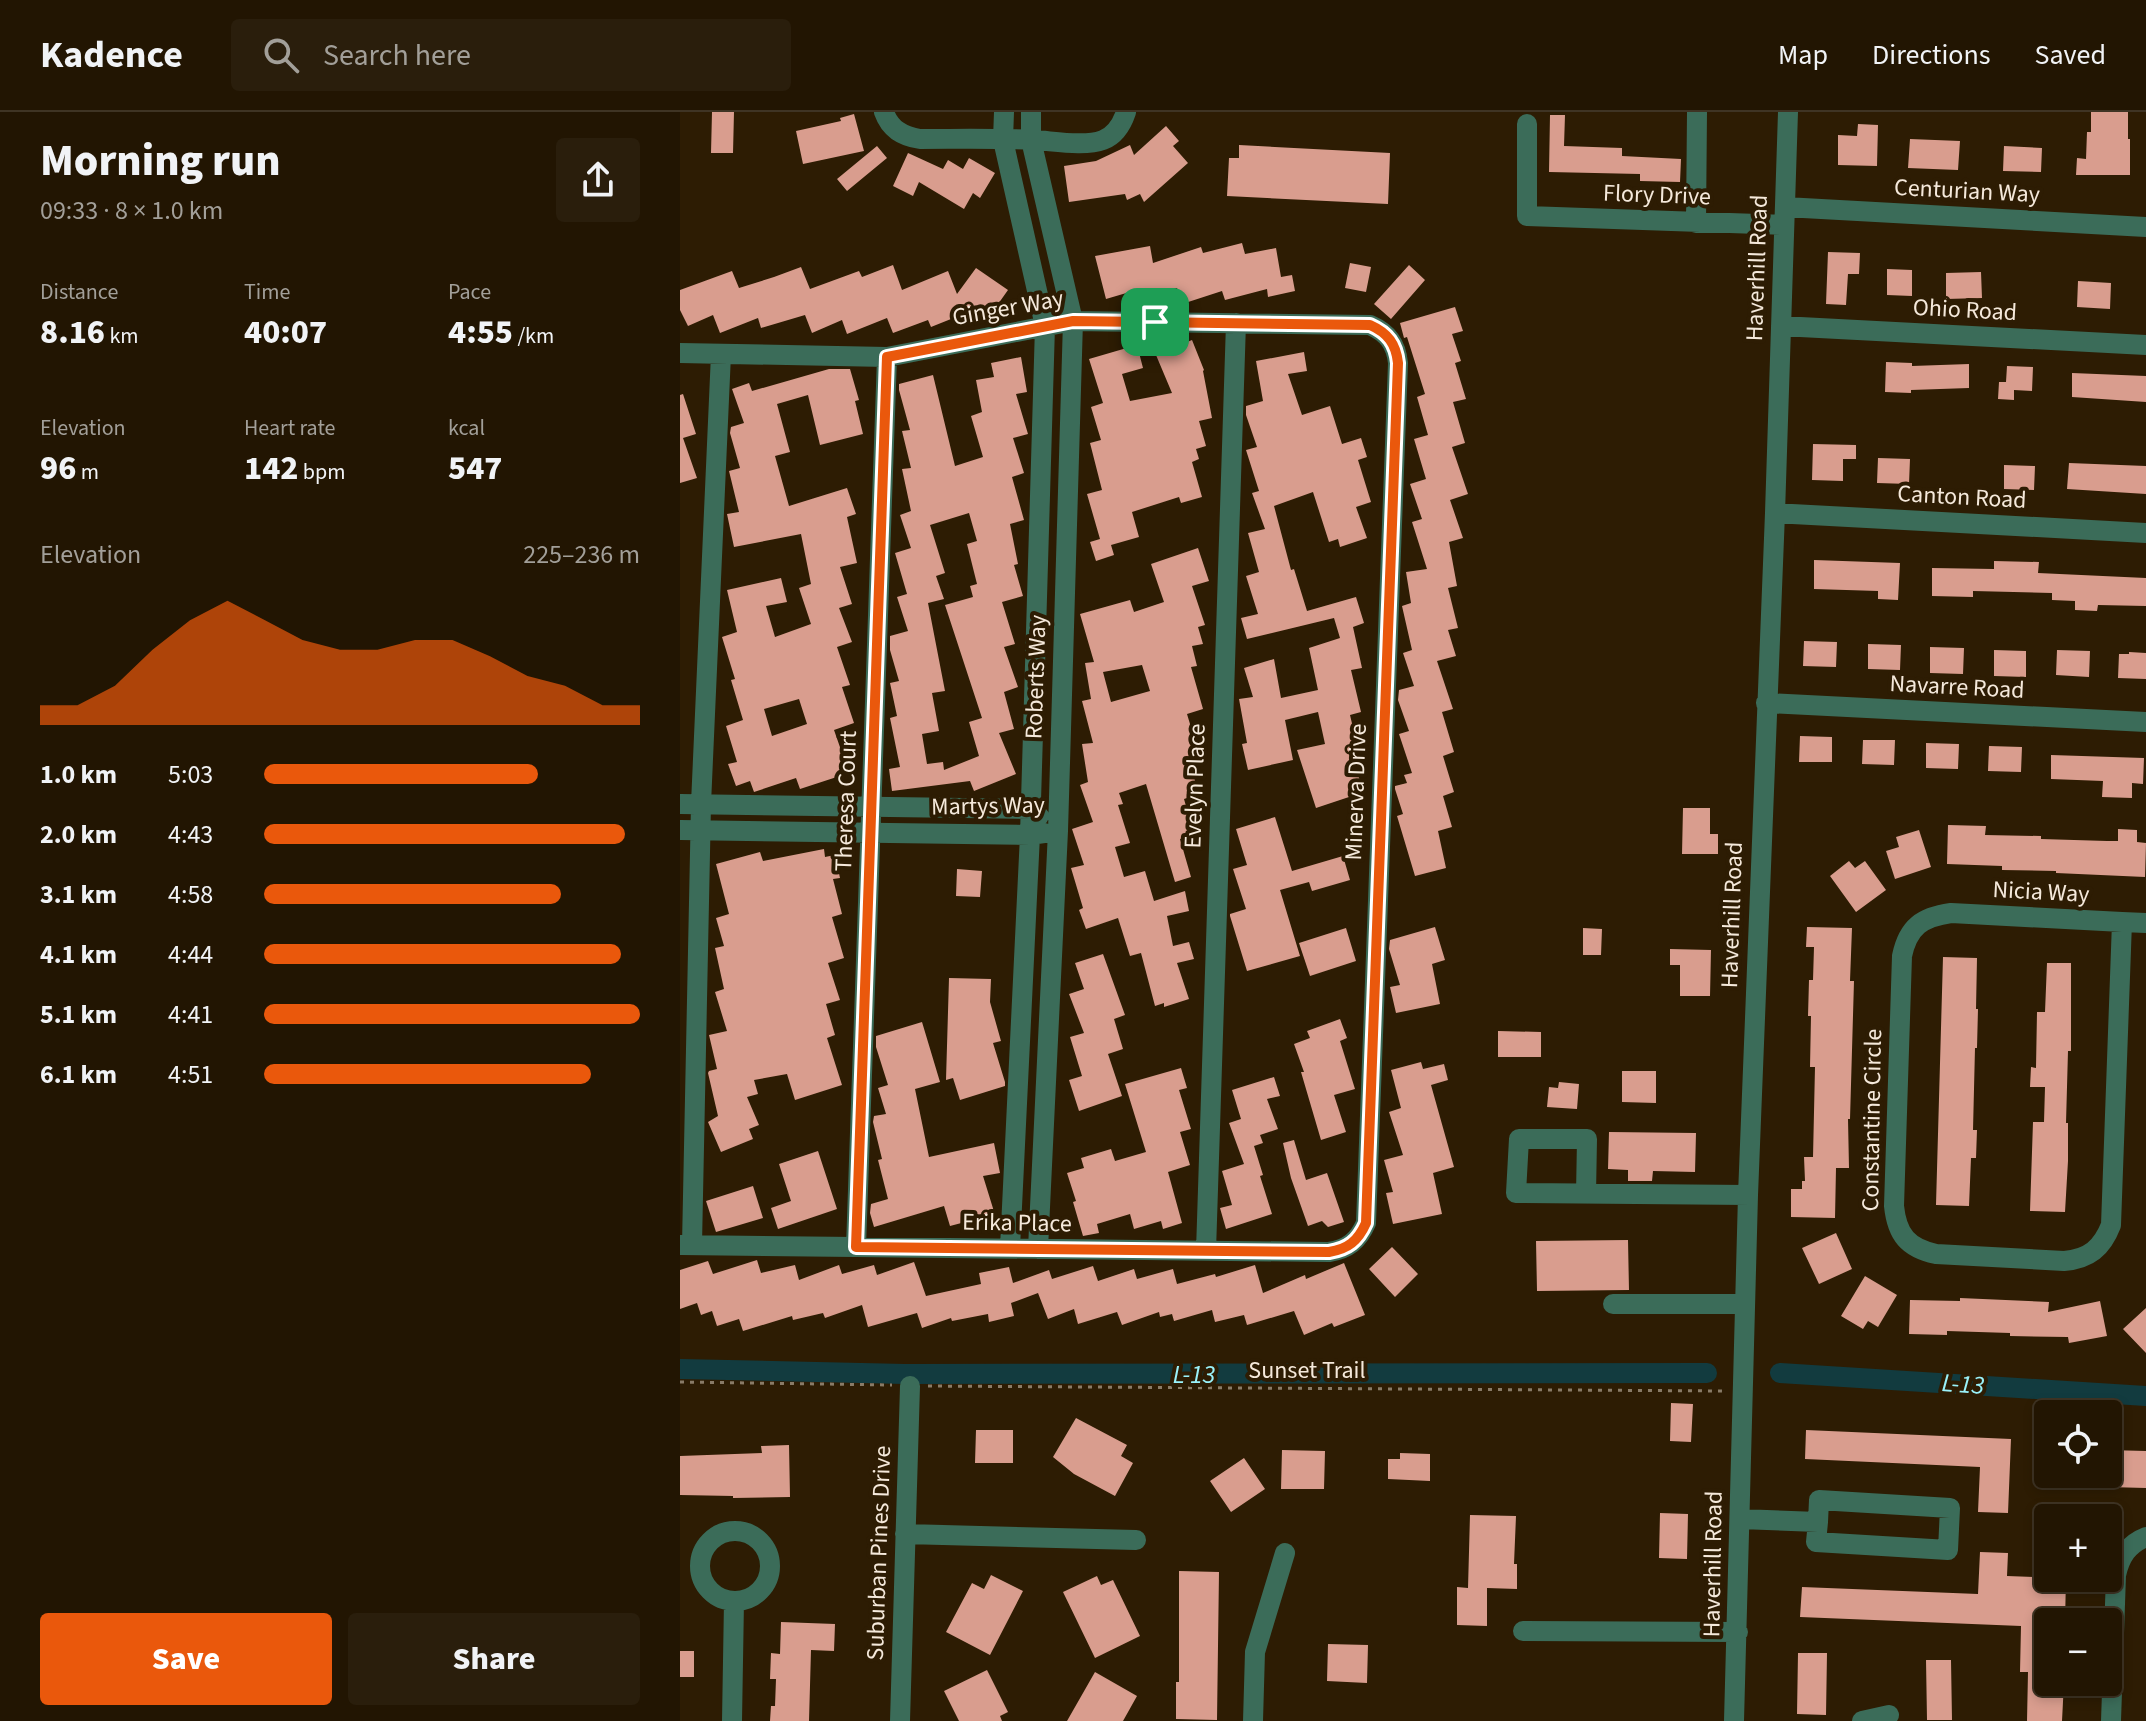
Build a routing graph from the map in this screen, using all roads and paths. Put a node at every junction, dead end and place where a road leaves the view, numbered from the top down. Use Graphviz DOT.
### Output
graph roads {
  1 [pos="884,112"];
  2 [pos="1004,112"];
  3 [pos="1031,112"];
  4 [pos="1126,112"];
  5 [pos="1697,112"];
  6 [pos="1788,112"];
  7 [pos="1527,124"];
  8 [pos="1003,140"];
  9 [pos="1031,140"];
  10 [pos="1784,216"];
  11 [pos="1696,223"];
  12 [pos="2146,227"];
  13 [pos="1073,321"];
  14 [pos="1236,323"];
  15 [pos="1045,326"];
  16 [pos="1781,326"];
  17 [pos="1391,339"];
  18 [pos="2146,345"];
  19 [pos="680,353"];
  20 [pos="721,354"];
  21 [pos="887,357"];
  22 [pos="1775,513"];
  23 [pos="2146,533"];
  24 [pos="1766,703"];
  25 [pos="2146,722"];
  26 [pos="680,804"];
  27 [pos="701,804"];
  28 [pos="871,808"];
  29 [pos="1031,809"];
  30 [pos="680,830"];
  31 [pos="701,830"];
  32 [pos="1058,831"];
  33 [pos="871,833"];
  34 [pos="1030,835"];
  35 [pos="1934,915"];
  36 [pos="2122,922"];
  37 [pos="2146,923"];
  38 [pos="1586,1194"];
  39 [pos="1748,1195"];
  40 [pos="1352,1244"];
  41 [pos="686,1245"];
  42 [pos="856,1247"];
  43 [pos="1010,1248"];
  44 [pos="1038,1249"];
  45 [pos="1206,1251"];
  46 [pos="1613,1304"];
  47 [pos="1745,1304"];
  48 [pos="680,1382"];
  49 [pos="910,1386"];
  50 [pos="1742,1391"];
  51 [pos="1740,1519"];
  52 [pos="1818,1522"];
  53 [pos="905,1534"];
  54 [pos="2146,1537"];
  55 [pos="1136,1540"];
  56 [pos="1285,1553"];
  57 [pos="734,1601"];
  58 [pos="1523,1631"];
  59 [pos="1738,1632"];
  60 [pos="1889,1715"];
  61 [pos="732,1721"];
  62 [pos="900,1721"];
  63 [pos="1253,1721"];
  64 [pos="1734,1721"];
  65 [pos="1862,1721"];
  66 [pos="2111,1721"];
  1 -- 8 [label="street"];
  2 -- 8 [label="street, Roberts Way"];
  3 -- 9 [label="street, Roberts Way"];
  4 -- 9 [label="street"];
  5 -- 11 [label="street"];
  6 -- 10 [label="street, Haverhill Road"];
  7 -- 11 [label="street, Flory Drive"];
  8 -- 9 [label="street"];
  8 -- 15 [label="street, Roberts Way"];
  9 -- 13 [label="street, Roberts Way"];
  10 -- 11 [label="street, Flory Drive"];
  10 -- 12 [label="street, Centurian Way"];
  10 -- 16 [label="street, Haverhill Road"];
  13 -- 14 [label="street, Ginger Way"];
  13 -- 15 [label="street, Ginger Way"];
  13 -- 32 [label="street, Roberts Way"];
  14 -- 17 [label="street, Ginger Way"];
  14 -- 45 [label="street, Evelyn Place"];
  15 -- 21 [label="street, Ginger Way"];
  15 -- 29 [label="street, Roberts Way"];
  16 -- 18 [label="street, Ohio Road"];
  16 -- 22 [label="street, Haverhill Road"];
  17 -- 40 [label="street, Minerva Drive"];
  19 -- 20 [label="street, Ginger Way"];
  20 -- 21 [label="street, Ginger Way"];
  20 -- 27 [label="street"];
  21 -- 28 [label="street, Theresa Court"];
  22 -- 23 [label="street, Canton Road"];
  22 -- 24 [label="street, Haverhill Road"];
  24 -- 25 [label="street, Navarre Road"];
  24 -- 39 [label="street, Haverhill Road"];
  26 -- 27 [label="street, Martys Way"];
  27 -- 28 [label="street, Martys Way"];
  27 -- 31 [label="street"];
  28 -- 29 [label="street, Martys Way"];
  28 -- 33 [label="street, Theresa Court"];
  29 -- 32 [label="street, Martys Way"];
  29 -- 34 [label="street, Roberts Way"];
  30 -- 31 [label="street, Martys Way"];
  31 -- 33 [label="street, Martys Way"];
  31 -- 41 [label="street"];
  32 -- 34 [label="street, Martys Way"];
  32 -- 44 [label="street, Roberts Way"];
  33 -- 34 [label="street, Martys Way"];
  33 -- 42 [label="street, Theresa Court"];
  34 -- 43 [label="street, Roberts Way"];
  35 -- 36 [label="street, Nicia Way"];
  35 -- 36 [label="street, Constantine Circle"];
  36 -- 37 [label="street, Nicia Way"];
  38 -- 39 [label="street"];
  39 -- 47 [label="street, Haverhill Road"];
  40 -- 45 [label="street, Erika Place"];
  41 -- 42 [label="street, Erika Place"];
  42 -- 43 [label="street, Erika Place"];
  43 -- 44 [label="street, Erika Place"];
  44 -- 45 [label="street, Erika Place"];
  46 -- 47 [label="street"];
  47 -- 50 [label="street, Haverhill Road"];
  48 -- 49 [label="path, Sunset Trail"];
  49 -- 50 [label="path, Sunset Trail"];
  49 -- 53 [label="street, Suburban Pines Drive"];
  50 -- 51 [label="street, Haverhill Road"];
  51 -- 52 [label="street"];
  51 -- 59 [label="street, Haverhill Road"];
  52 -- 52 [label="street"];
  53 -- 55 [label="street"];
  53 -- 62 [label="street, Suburban Pines Drive"];
  54 -- 66 [label="street"];
  56 -- 63 [label="street"];
  57 -- 61 [label="street"];
  58 -- 59 [label="street"];
  59 -- 64 [label="street, Haverhill Road"];
  60 -- 65 [label="street"];
}
